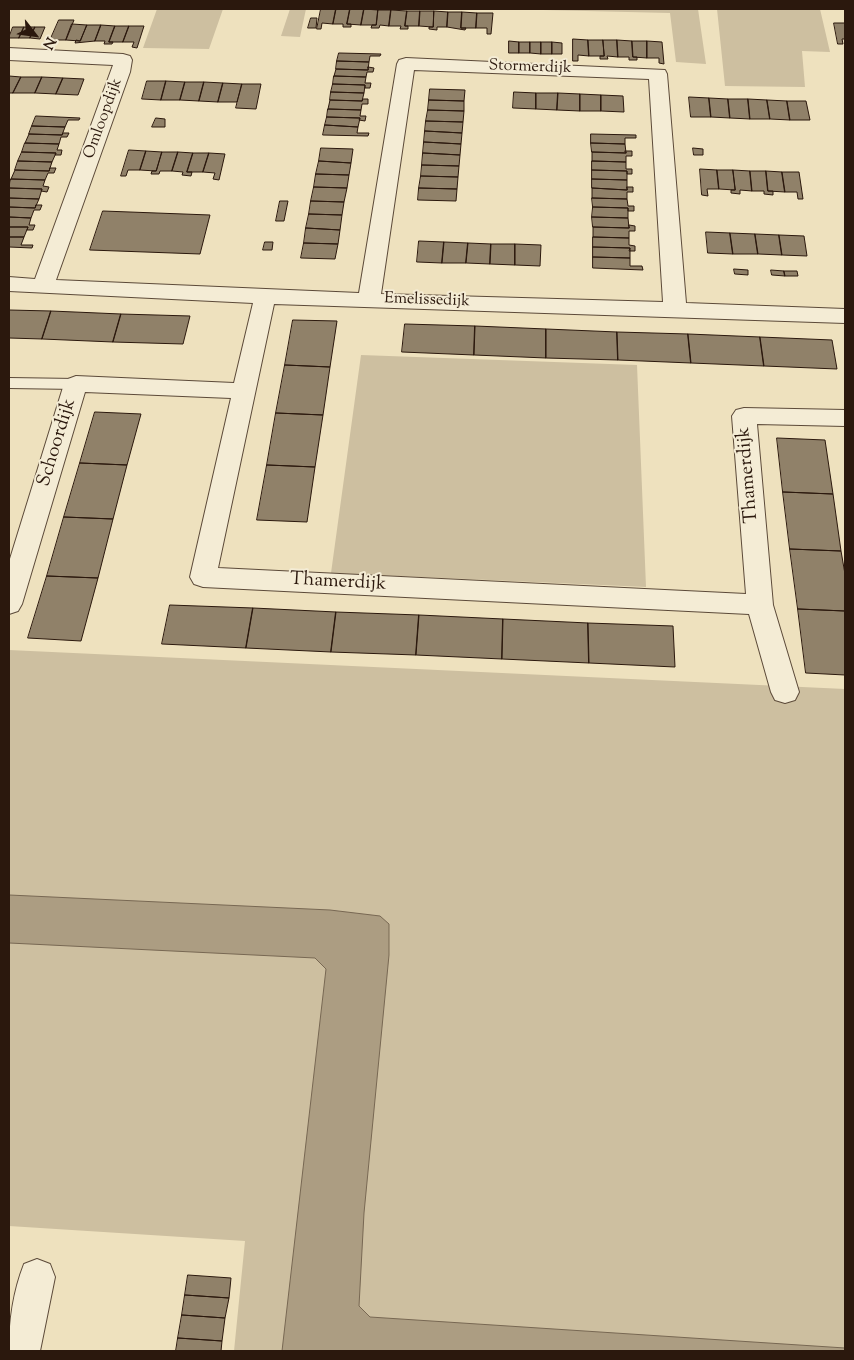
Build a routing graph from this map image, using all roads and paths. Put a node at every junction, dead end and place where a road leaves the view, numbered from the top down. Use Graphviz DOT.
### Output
graph roads {
  1 [pos="9,54"];
  2 [pos="9,284"];
  3 [pos="43,285"];
  4 [pos="265,297"];
  5 [pos="369,299"];
  6 [pos="675,309"];
  7 [pos="845,316"];
  8 [pos="9,383"];
  9 [pos="76,384"];
  10 [pos="243,391"];
  11 [pos="845,418"];
  12 [pos="13,575"];
  13 [pos="9,604"];
  14 [pos="760,605"];
  15 [pos="786,692"];
  16 [pos="37,1277"];
  17 [pos="20,1351"];
  1 -- 3 [label="street, Omloopdijk"];
  2 -- 3 [label="street, Emelissedijk"];
  3 -- 4 [label="street, Emelissedijk"];
  4 -- 5 [label="street, Emelissedijk"];
  4 -- 10 [label="street, Thamerdijk"];
  5 -- 6 [label="street, Emelissedijk"];
  5 -- 6 [label="street, Stormerdijk"];
  6 -- 7 [label="street, Emelissedijk"];
  8 -- 9 [label="lane"];
  9 -- 10 [label="street, Schoordijk"];
  9 -- 12 [label="street, Schoordijk"];
  10 -- 14 [label="street, Thamerdijk"];
  11 -- 14 [label="street, Thamerdijk"];
  12 -- 13 [label="street, Schoordijk"];
  14 -- 15 [label="street, Thamerdijk"];
  16 -- 17 [label="street"];
}
